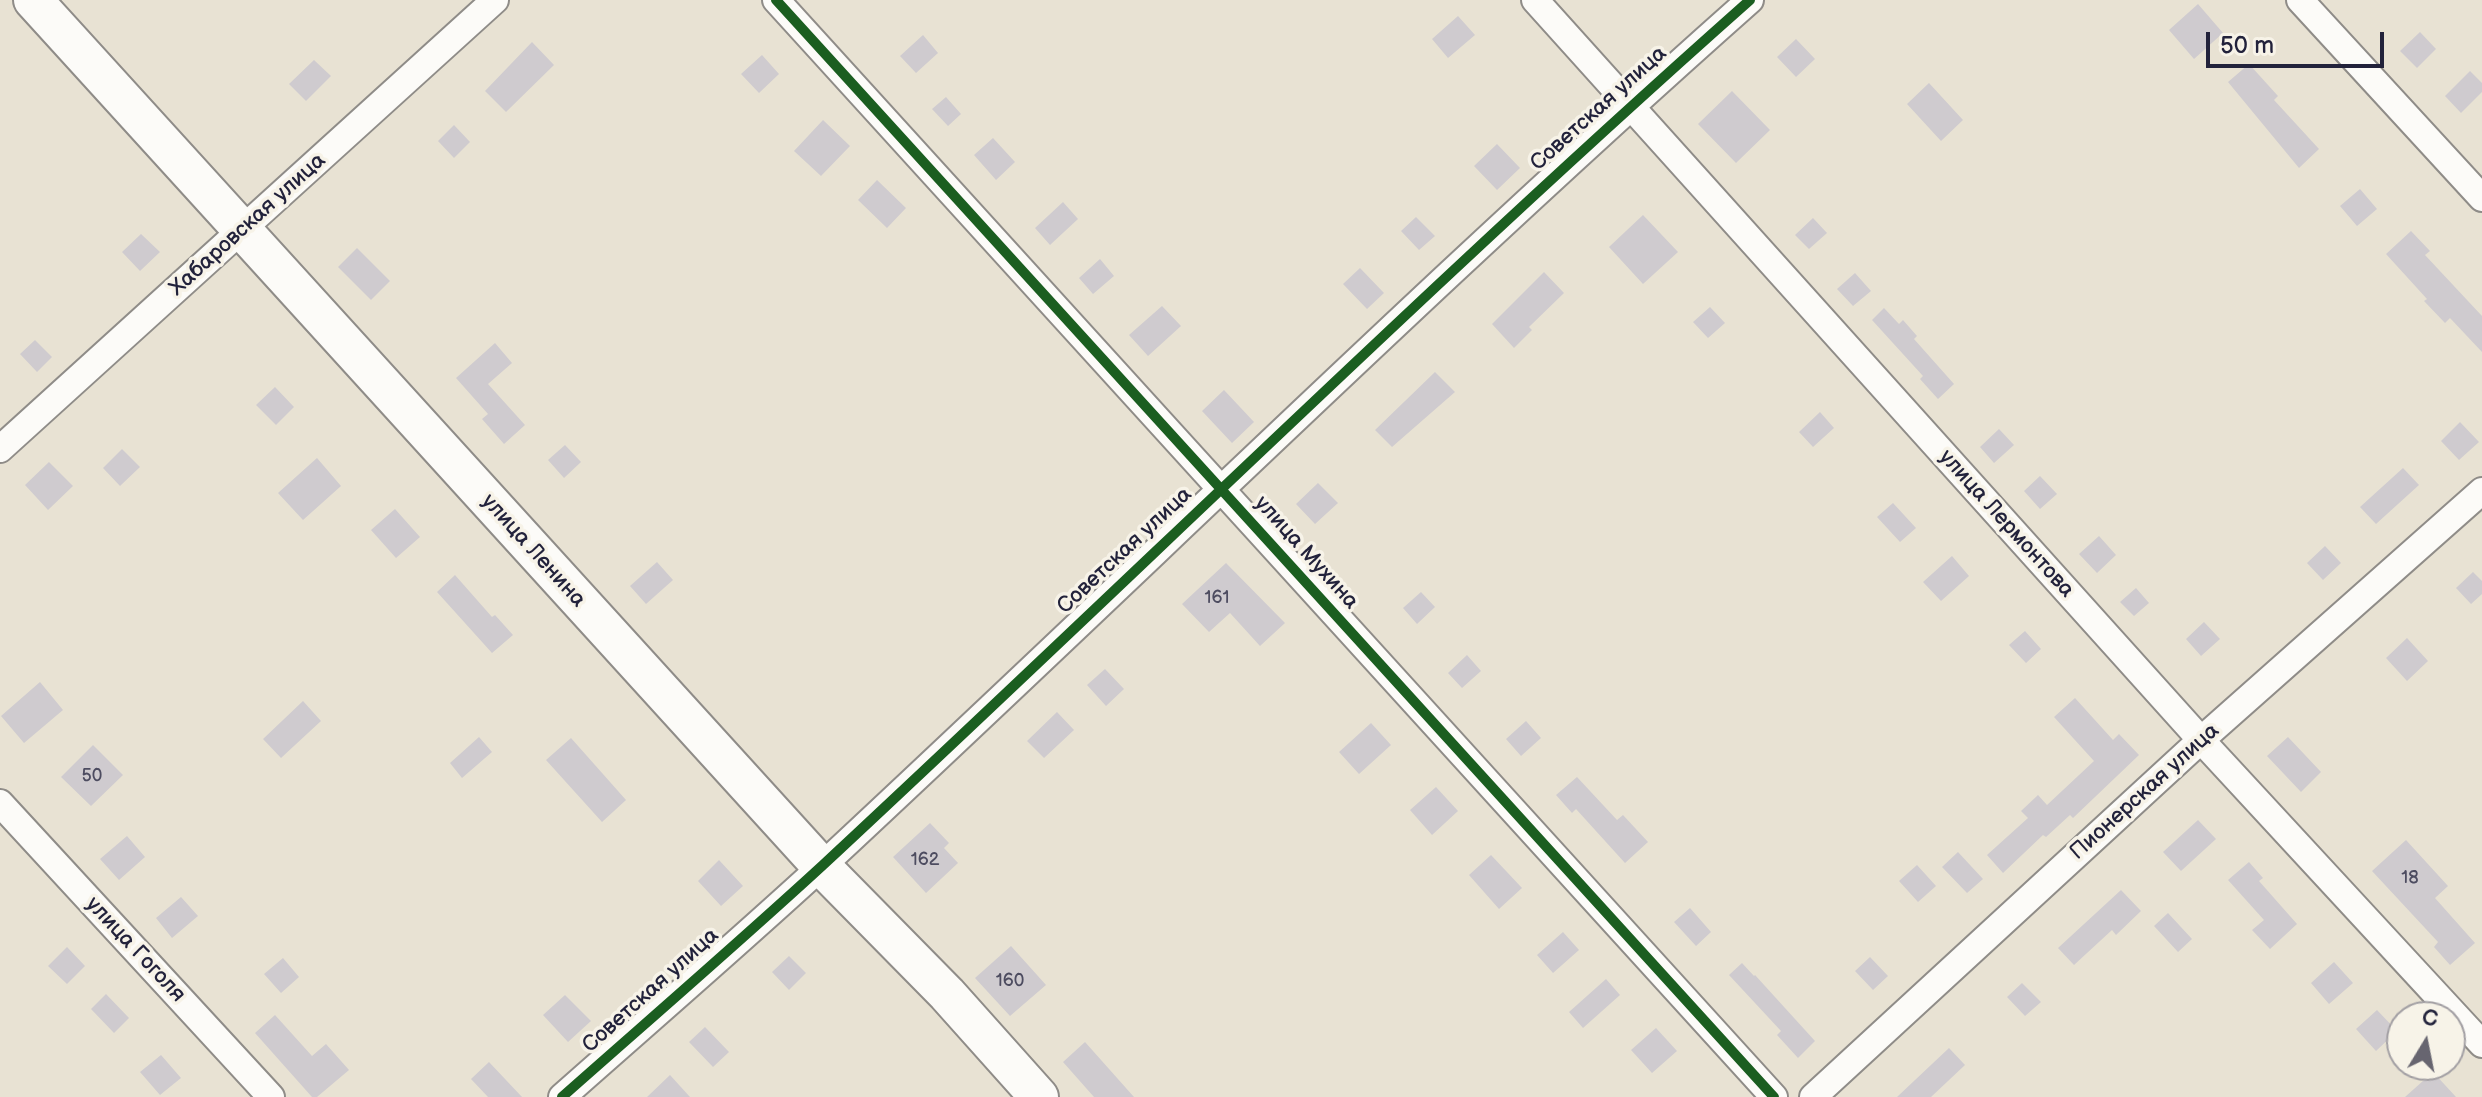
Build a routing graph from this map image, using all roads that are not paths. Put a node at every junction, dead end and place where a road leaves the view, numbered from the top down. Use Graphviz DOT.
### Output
graph roads {
  1 [pos="33,0"];
  2 [pos="495,0"];
  3 [pos="776,0"];
  4 [pos="1535,0"];
  5 [pos="1750,0"];
  6 [pos="2300,0"];
  7 [pos="1631,106"];
  8 [pos="2482,198"];
  9 [pos="243,230"];
  10 [pos="0,449"];
  11 [pos="1220,488"];
  12 [pos="2482,491"];
  13 [pos="2201,740"];
  14 [pos="0,803"];
  15 [pos="821,866"];
  16 [pos="2482,1044"];
  17 [pos="271,1097"];
  18 [pos="562,1097"];
  19 [pos="1039,1097"];
  20 [pos="1774,1097"];
  21 [pos="1813,1097"];
  1 -- 9 [label="main road, улица Ленина"];
  2 -- 9 [label="street, Хабаровская улица"];
  3 -- 11 [label="street, улица Мухина"];
  4 -- 7 [label="street, улица Лермонтова"];
  5 -- 7 [label="street, Советская улица"];
  6 -- 8 [label="street"];
  7 -- 11 [label="street, Советская улица"];
  7 -- 13 [label="street, улица Лермонтова"];
  9 -- 10 [label="street, Хабаровская улица"];
  9 -- 15 [label="main road, улица Ленина"];
  11 -- 15 [label="street, Советская улица"];
  11 -- 20 [label="street, улица Мухина"];
  12 -- 13 [label="street, Пионерская улица"];
  13 -- 16 [label="street, улица Лермонтова"];
  13 -- 21 [label="street, Пионерская улица"];
  14 -- 17 [label="street, улица Гоголя"];
  15 -- 18 [label="street, Советская улица"];
  15 -- 19 [label="main road, улица Ленина"];
}
